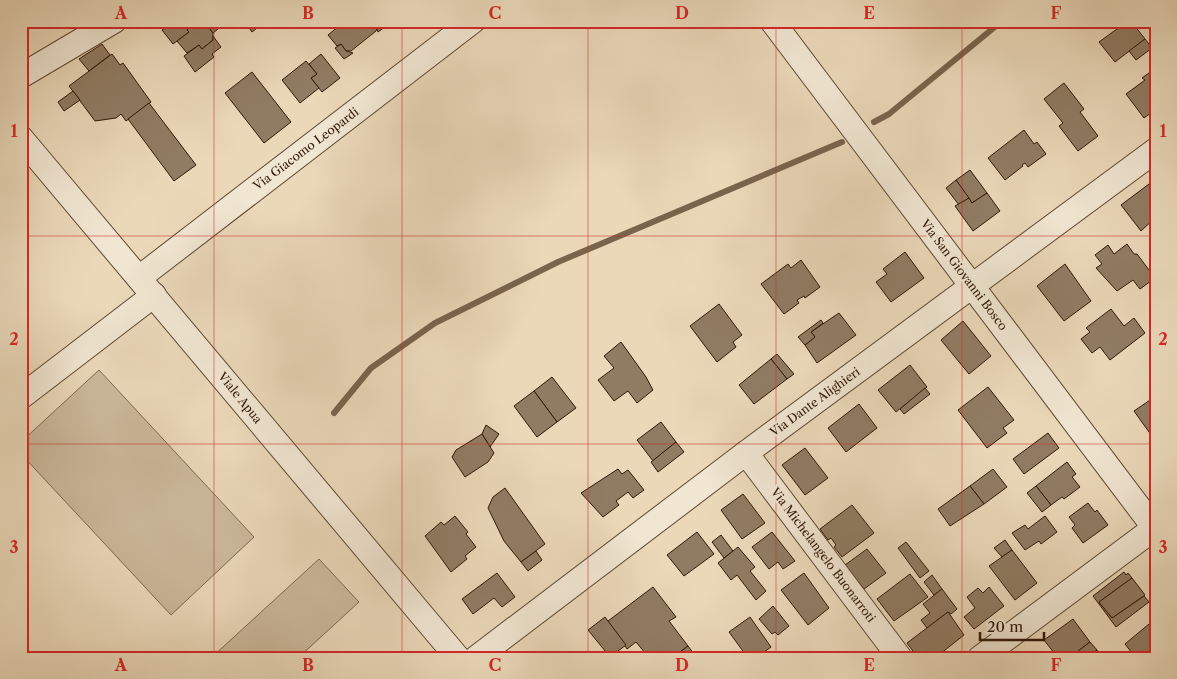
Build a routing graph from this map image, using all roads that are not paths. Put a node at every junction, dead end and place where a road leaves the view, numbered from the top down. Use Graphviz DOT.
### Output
graph roads {
  1 [pos="114,21"];
  2 [pos="473,21"];
  3 [pos="772,21"];
  4 [pos="21,76"];
  5 [pos="21,138"];
  6 [pos="1156,150"];
  7 [pos="146,286"];
  8 [pos="973,287"];
  9 [pos="21,397"];
  10 [pos="746,453"];
  11 [pos="1155,528"];
  12 [pos="458,658"];
  13 [pos="476,658"];
  14 [pos="900,658"];
  15 [pos="980,658"];
  1 -- 4 [label="street"];
  2 -- 7 [label="street, Via Giacomo Leopardi"];
  3 -- 8 [label="street, Via San Giovanni Bosco"];
  5 -- 7 [label="street, Viale Apua"];
  6 -- 8 [label="street, Via Dante Alighieri"];
  7 -- 9 [label="street, Via Giacomo Leopardi"];
  7 -- 12 [label="street, Viale Apua"];
  8 -- 10 [label="street, Via Dante Alighieri"];
  8 -- 11 [label="street, Via San Giovanni Bosco"];
  10 -- 13 [label="street, Via Dante Alighieri"];
  10 -- 14 [label="street, Via Michelangelo Buonarroti"];
  11 -- 15 [label="street"];
}
